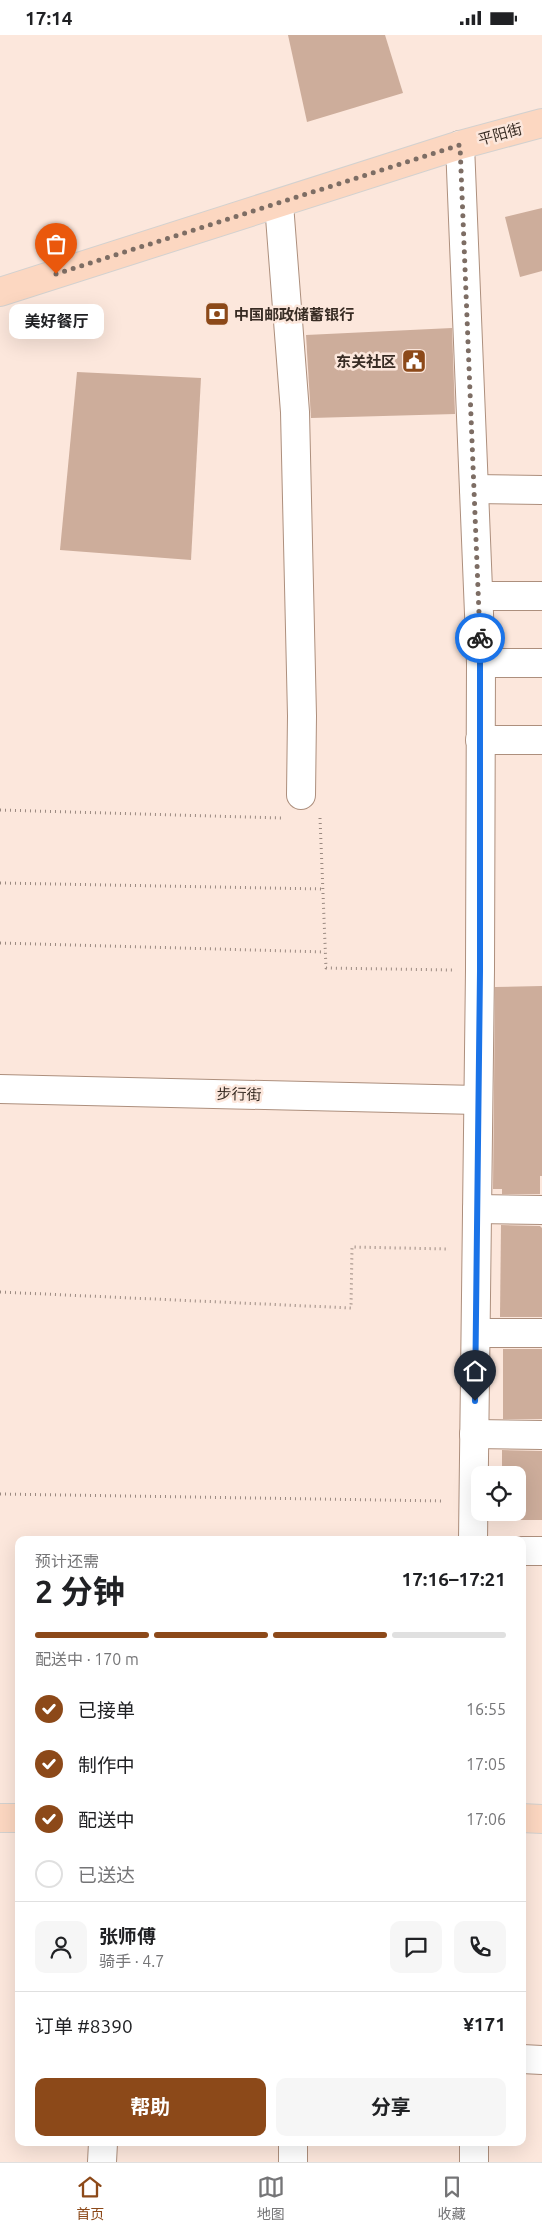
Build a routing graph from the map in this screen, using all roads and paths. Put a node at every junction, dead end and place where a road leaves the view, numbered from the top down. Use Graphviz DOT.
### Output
graph roads {
  1 [pos="542,123"];
  2 [pos="460,145"];
  3 [pos="279,204"];
  4 [pos="0,292"];
  5 [pos="474,489"];
  6 [pos="542,490"];
  7 [pos="479,596"];
  8 [pos="542,597"];
  9 [pos="480,663"];
  10 [pos="542,663"];
  11 [pos="480,740"];
  12 [pos="542,740"];
  13 [pos="301,810"];
  14 [pos="0,811"];
  15 [pos="320,819"];
  16 [pos="0,883"];
  17 [pos="323,889"];
  18 [pos="0,943"];
  19 [pos="325,952"];
  20 [pos="480,971"];
  21 [pos="0,1089"];
  22 [pos="477,1100"];
  23 [pos="477,1209"];
  24 [pos="542,1210"];
  25 [pos="477,1250"];
  26 [pos="0,1292"];
  27 [pos="476,1333"];
  28 [pos="542,1333"];
  29 [pos="474,1434"];
  30 [pos="542,1435"];
  31 [pos="474,1466"];
  32 [pos="0,1493"];
  33 [pos="471,1501"];
  34 [pos="473,1521"];
  35 [pos="473,1536"];
  36 [pos="526,1551"];
  37 [pos="542,1551"];
  38 [pos="0,1818"];
  39 [pos="15,1818"];
  40 [pos="526,1818"];
  41 [pos="542,1819"];
  42 [pos="526,2059"];
  43 [pos="542,2060"];
  44 [pos="102,2146"];
  45 [pos="293,2146"];
  46 [pos="474,2146"];
  47 [pos="102,2162"];
  48 [pos="293,2162"];
  49 [pos="474,2162"];
  1 -- 2 [label="main road, 平阳街"];
  2 -- 3 [label="main road, 平阳街"];
  2 -- 5 [label="street"];
  3 -- 4 [label="main road, 平阳街"];
  3 -- 13 [label="street"];
  5 -- 6 [label="street"];
  5 -- 7 [label="street"];
  7 -- 8 [label="street"];
  7 -- 9 [label="street"];
  9 -- 10 [label="street"];
  9 -- 11 [label="street"];
  11 -- 12 [label="street"];
  11 -- 20 [label="street"];
  13 -- 14 [label="path"];
  13 -- 15 [label="path"];
  13 -- 15 [label="path"];
  15 -- 17 [label="path"];
  16 -- 17 [label="path"];
  17 -- 19 [label="path"];
  18 -- 19 [label="path"];
  19 -- 20 [label="path"];
  20 -- 22 [label="street"];
  21 -- 22 [label="street, 步行街"];
  22 -- 23 [label="street"];
  23 -- 24 [label="street"];
  23 -- 25 [label="street"];
  25 -- 26 [label="path"];
  25 -- 27 [label="street"];
  27 -- 28 [label="street"];
  27 -- 29 [label="street"];
  29 -- 30 [label="street"];
  29 -- 31 [label="street"];
  32 -- 33 [label="path"];
  34 -- 35 [label="street"];
  36 -- 37 [label="street"];
  38 -- 39 [label="main road"];
  40 -- 41 [label="main road"];
  42 -- 43 [label="street"];
  44 -- 47 [label="street"];
  45 -- 48 [label="street"];
  46 -- 49 [label="street"];
}
